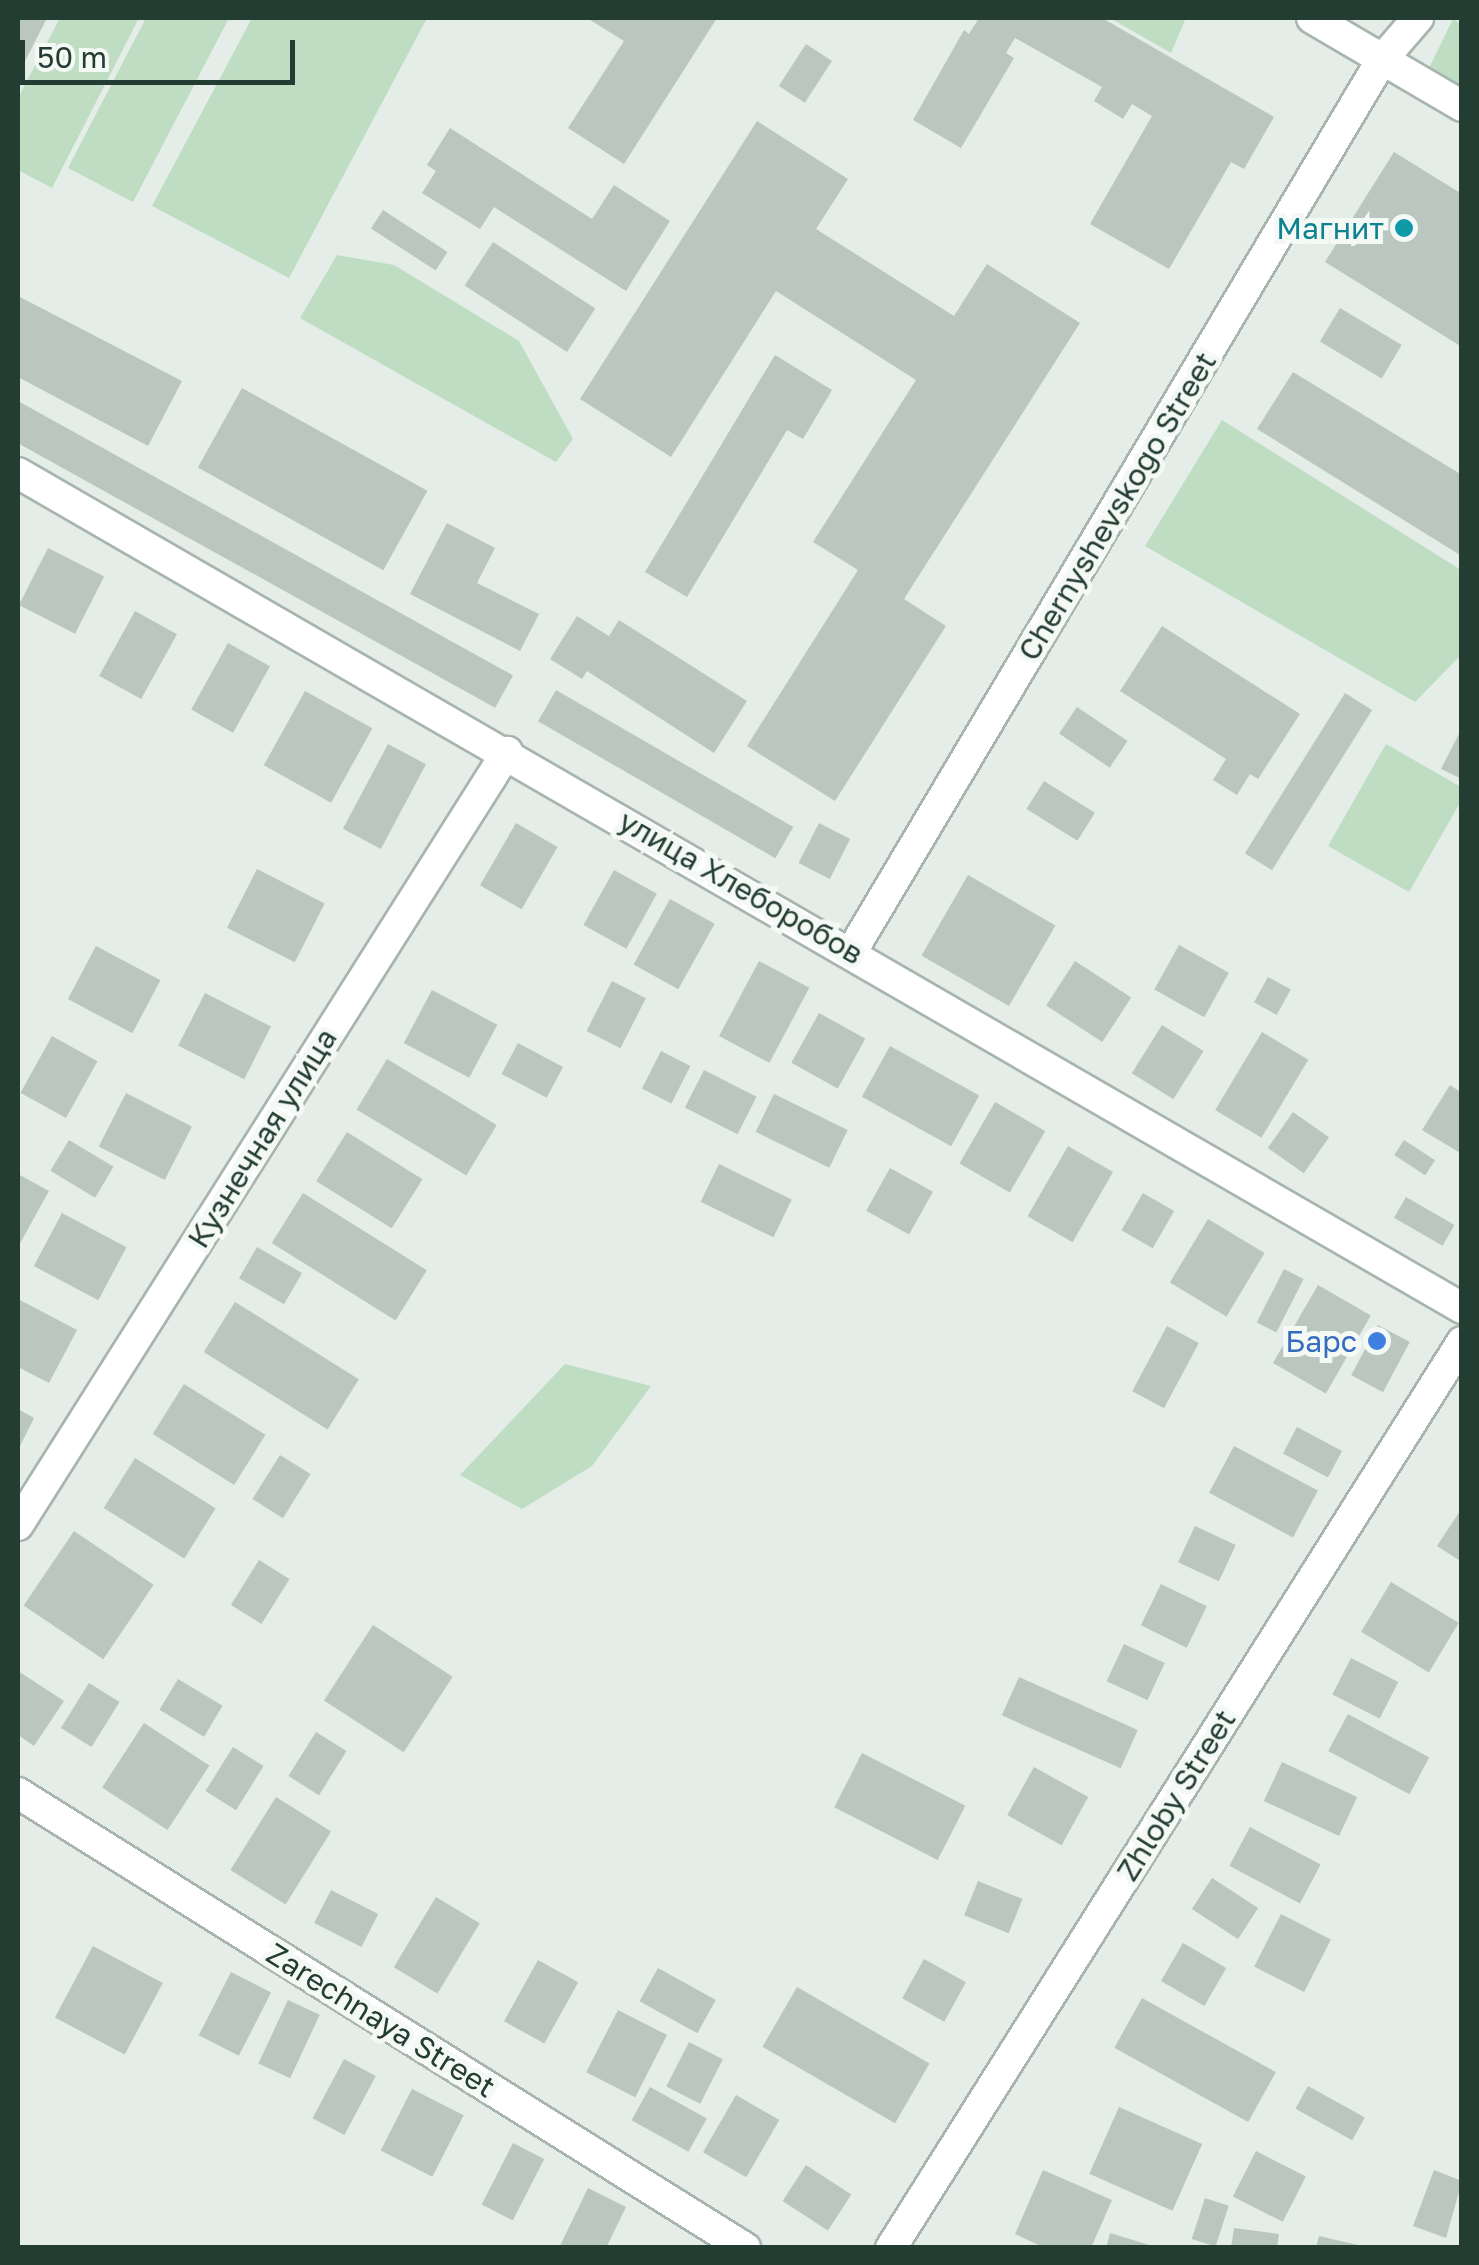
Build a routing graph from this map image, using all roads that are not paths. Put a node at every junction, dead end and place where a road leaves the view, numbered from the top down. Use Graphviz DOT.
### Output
graph roads {
  1 [pos="1312,18"];
  2 [pos="1386,18"];
  3 [pos="1418,18"];
  4 [pos="1381,61"];
  5 [pos="1462,106"];
  6 [pos="18,472"];
  7 [pos="507,752"];
  8 [pos="852,951"];
  9 [pos="1462,1308"];
  10 [pos="1462,1342"];
  11 [pos="18,1525"];
  12 [pos="18,1793"];
  13 [pos="745,2248"];
  14 [pos="891,2248"];
  1 -- 4 [label="street"];
  2 -- 4 [label="street, Chernyshevskogo Street"];
  3 -- 4 [label="street, Chernyshevskogo Street"];
  4 -- 5 [label="street"];
  4 -- 8 [label="street, Chernyshevskogo Street"];
  6 -- 7 [label="street, улица Хлеборобов"];
  7 -- 8 [label="street, улица Хлеборобов"];
  7 -- 11 [label="street, Кузнечная улица"];
  8 -- 9 [label="street, улица Хлеборобов"];
  10 -- 14 [label="street, Zhloby Street"];
  12 -- 13 [label="street, Zarechnaya Street"];
}
